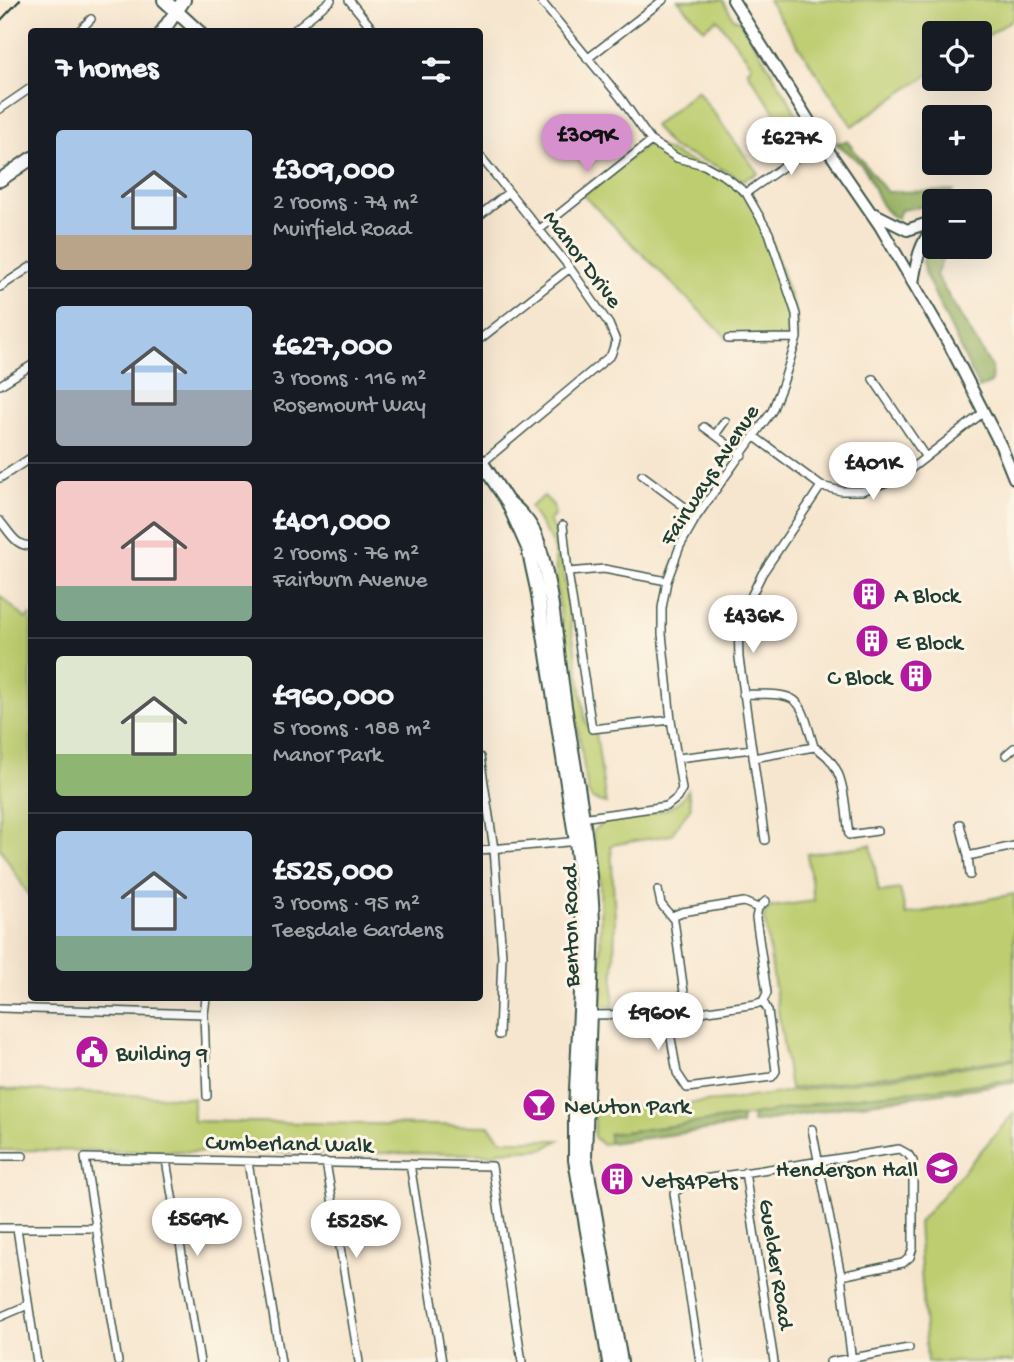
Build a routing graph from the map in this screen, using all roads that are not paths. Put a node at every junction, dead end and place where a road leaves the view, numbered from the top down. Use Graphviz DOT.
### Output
graph roads {
  1 [pos="165,0"];
  2 [pos="331,0"];
  3 [pos="349,0"];
  4 [pos="540,0"];
  5 [pos="663,0"];
  6 [pos="733,0"];
  7 [pos="180,5"];
  8 [pos="90,19"];
  9 [pos="82,28"];
  10 [pos="164,28"];
  11 [pos="196,28"];
  12 [pos="297,28"];
  13 [pos="372,28"];
  14 [pos="587,59"];
  15 [pos="28,90"];
  16 [pos="0,109"];
  17 [pos="821,140"];
  18 [pos="651,141"];
  19 [pos="483,160"];
  20 [pos="28,161"];
  21 [pos="0,180"];
  22 [pos="509,192"];
  23 [pos="746,192"];
  24 [pos="483,213"];
  25 [pos="872,213"];
  26 [pos="922,226"];
  27 [pos="540,229"];
  28 [pos="922,243"];
  29 [pos="570,268"];
  30 [pos="28,269"];
  31 [pos="913,283"];
  32 [pos="0,288"];
  33 [pos="483,337"];
  34 [pos="797,338"];
  35 [pos="728,339"];
  36 [pos="28,368"];
  37 [pos="873,379"];
  38 [pos="0,385"];
  39 [pos="984,412"];
  40 [pos="725,421"];
  41 [pos="704,427"];
  42 [pos="715,435"];
  43 [pos="755,438"];
  44 [pos="742,455"];
  45 [pos="925,456"];
  46 [pos="28,460"];
  47 [pos="483,460"];
  48 [pos="483,465"];
  49 [pos="642,475"];
  50 [pos="0,478"];
  51 [pos="1014,478"];
  52 [pos="821,486"];
  53 [pos="697,516"];
  54 [pos="0,521"];
  55 [pos="563,525"];
  56 [pos="28,545"];
  57 [pos="568,572"];
  58 [pos="667,581"];
  59 [pos="743,694"];
  60 [pos="671,720"];
  61 [pos="814,747"];
  62 [pos="752,748"];
  63 [pos="1014,748"];
  64 [pos="1006,755"];
  65 [pos="678,758"];
  66 [pos="753,758"];
  67 [pos="483,777"];
  68 [pos="578,818"];
  69 [pos="960,824"];
  70 [pos="877,831"];
  71 [pos="765,840"];
  72 [pos="581,841"];
  73 [pos="1014,846"];
  74 [pos="494,849"];
  75 [pos="483,850"];
  76 [pos="968,856"];
  77 [pos="970,876"];
  78 [pos="658,890"];
  79 [pos="766,901"];
  80 [pos="758,908"];
  81 [pos="672,916"];
  82 [pos="206,1001"];
  83 [pos="763,1001"];
  84 [pos="0,1008"];
  85 [pos="204,1014"];
  86 [pos="687,1014"];
  87 [pos="585,1015"];
  88 [pos="667,1015"];
  89 [pos="499,1035"];
  90 [pos="207,1096"];
  91 [pos="812,1129"];
  92 [pos="0,1156"];
  93 [pos="23,1156"];
  94 [pos="166,1160"];
  95 [pos="248,1161"];
  96 [pos="817,1161"];
  97 [pos="326,1162"];
  98 [pos="410,1164"];
  99 [pos="744,1172"];
  100 [pos="0,1228"];
  101 [pos="17,1228"];
  102 [pos="96,1228"];
  103 [pos="841,1276"];
  104 [pos="28,1305"];
  105 [pos="0,1317"];
  106 [pos="909,1348"];
  107 [pos="852,1360"];
  108 [pos="37,1362"];
  109 [pos="118,1362"];
  110 [pos="200,1362"];
  111 [pos="281,1362"];
  112 [pos="359,1362"];
  113 [pos="442,1362"];
  114 [pos="522,1362"];
  115 [pos="609,1362"];
  116 [pos="621,1362"];
  117 [pos="700,1362"];
  118 [pos="774,1362"];
  119 [pos="830,1362"];
  1 -- 7 [label="main road"];
  2 -- 12 [label="street"];
  3 -- 13 [label="street"];
  4 -- 14 [label="street, Fairways Avenue"];
  5 -- 14 [label="street"];
  6 -- 17 [label="street"];
  7 -- 10 [label="main road"];
  7 -- 11 [label="main road"];
  8 -- 9 [label="street"];
  14 -- 18 [label="street, Fairways Avenue"];
  15 -- 16 [label="street"];
  17 -- 23 [label="street"];
  17 -- 25 [label="street"];
  18 -- 23 [label="street, Fairways Avenue"];
  18 -- 27 [label="street"];
  19 -- 22 [label="street, Manor Drive"];
  20 -- 21 [label="main road"];
  22 -- 24 [label="street"];
  22 -- 27 [label="street, Manor Drive"];
  23 -- 34 [label="street, Fairways Avenue"];
  25 -- 26 [label="street"];
  25 -- 31 [label="street"];
  27 -- 29 [label="street, Manor Drive"];
  28 -- 31 [label="street"];
  29 -- 33 [label="street"];
  29 -- 47 [label="street, Manor Drive"];
  30 -- 32 [label="street"];
  31 -- 39 [label="street"];
  34 -- 35 [label="street"];
  34 -- 43 [label="street, Fairways Avenue"];
  36 -- 38 [label="street"];
  37 -- 45 [label="street"];
  39 -- 45 [label="street"];
  39 -- 51 [label="street"];
  40 -- 42 [label="street"];
  41 -- 42 [label="street"];
  42 -- 44 [label="street"];
  43 -- 44 [label="street, Fairways Avenue"];
  43 -- 52 [label="street"];
  44 -- 53 [label="street, Fairways Avenue"];
  45 -- 52 [label="street"];
  46 -- 50 [label="street"];
  48 -- 68 [label="main road, Benton Road"];
  49 -- 53 [label="street"];
  52 -- 59 [label="street"];
  53 -- 58 [label="street, Fairways Avenue"];
  54 -- 56 [label="street"];
  55 -- 57 [label="street"];
  57 -- 58 [label="street"];
  57 -- 60 [label="street"];
  58 -- 60 [label="street, Fairways Avenue"];
  59 -- 61 [label="street"];
  59 -- 62 [label="street"];
  60 -- 65 [label="street, Fairways Avenue"];
  61 -- 66 [label="street"];
  61 -- 70 [label="street"];
  62 -- 65 [label="street"];
  62 -- 66 [label="street"];
  63 -- 64 [label="street"];
  65 -- 68 [label="street, Fairways Avenue"];
  66 -- 71 [label="street"];
  67 -- 74 [label="street"];
  68 -- 72 [label="main road, Benton Road"];
  69 -- 76 [label="street"];
  72 -- 74 [label="street"];
  72 -- 87 [label="main road, Benton Road"];
  73 -- 76 [label="street"];
  74 -- 75 [label="street"];
  74 -- 89 [label="street"];
  76 -- 77 [label="street"];
  78 -- 81 [label="street"];
  79 -- 80 [label="street"];
  80 -- 81 [label="street"];
  80 -- 83 [label="street"];
  81 -- 86 [label="street"];
  82 -- 85 [label="street"];
  83 -- 86 [label="street"];
  83 -- 88 [label="street"];
  84 -- 85 [label="street"];
  85 -- 90 [label="street"];
  86 -- 88 [label="street"];
  87 -- 88 [label="street"];
  87 -- 115 [label="main road, Benton Road"];
  87 -- 116 [label="main road, Benton Road"];
  91 -- 96 [label="street"];
  92 -- 93 [label="street"];
  94 -- 95 [label="street, Cumberland Walk"];
  94 -- 102 [label="street, Cumberland Walk"];
  94 -- 110 [label="street"];
  95 -- 97 [label="street, Cumberland Walk"];
  95 -- 111 [label="street"];
  96 -- 99 [label="street"];
  96 -- 103 [label="street"];
  96 -- 103 [label="street"];
  97 -- 98 [label="street, Cumberland Walk"];
  97 -- 112 [label="street"];
  98 -- 113 [label="street"];
  98 -- 114 [label="street, Cumberland Walk"];
  99 -- 117 [label="street"];
  99 -- 118 [label="street, Guelder Road"];
  100 -- 101 [label="street"];
  101 -- 102 [label="street"];
  101 -- 104 [label="street"];
  102 -- 109 [label="street"];
  103 -- 107 [label="street"];
  104 -- 105 [label="street"];
  104 -- 108 [label="street"];
  106 -- 107 [label="street"];
  107 -- 119 [label="street"];
}
